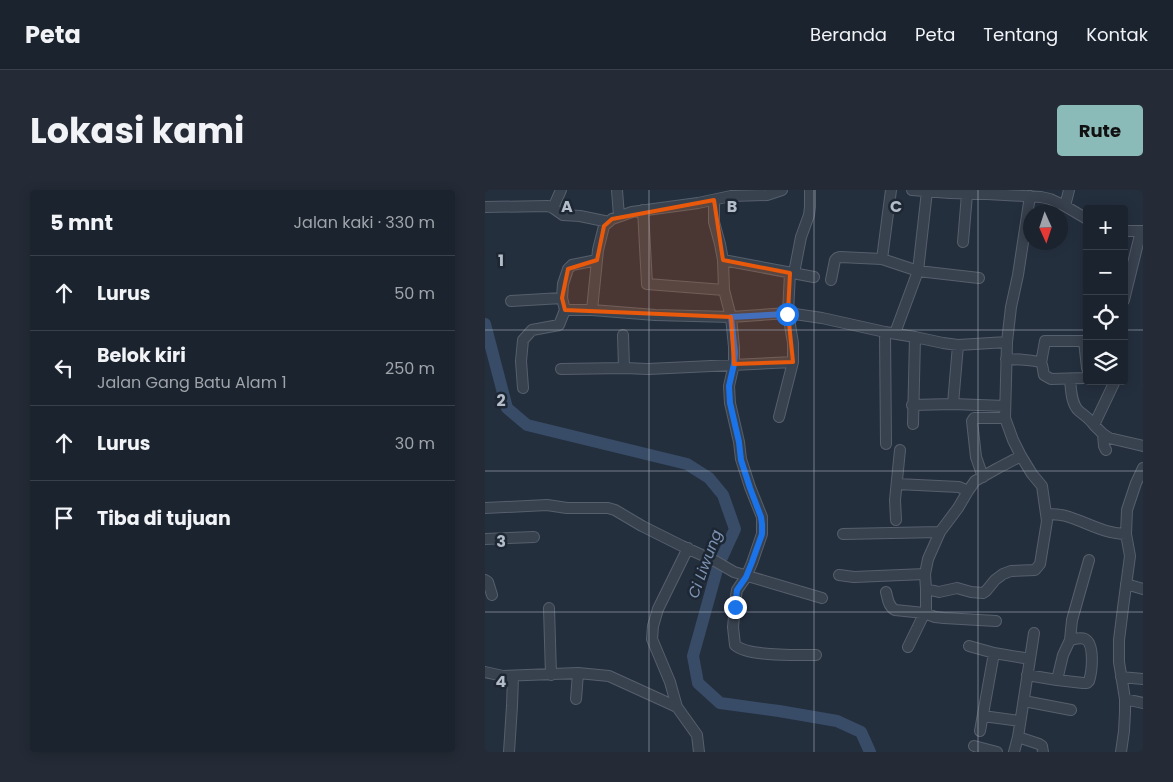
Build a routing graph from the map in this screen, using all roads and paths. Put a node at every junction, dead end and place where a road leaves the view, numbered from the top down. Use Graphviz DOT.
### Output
graph roads {
  1 [pos="561,190"];
  2 [pos="617,190"];
  3 [pos="782,190"];
  4 [pos="810,190"];
  5 [pos="891,190"];
  6 [pos="913,190"];
  7 [pos="1069,190"];
  8 [pos="927,191"];
  9 [pos="759,193"];
  10 [pos="1019,193"];
  11 [pos="967,194"];
  12 [pos="1030,196"];
  13 [pos="714,200"];
  14 [pos="1063,205"];
  15 [pos="1065,205"];
  16 [pos="485,207"];
  17 [pos="553,208"];
  18 [pos="1068,208"];
  19 [pos="643,210"];
  20 [pos="619,216"];
  21 [pos="1083,217"];
  22 [pos="609,222"];
  23 [pos="1128,231"];
  24 [pos="1142,231"];
  25 [pos="963,242"];
  26 [pos="882,259"];
  27 [pos="597,260"];
  28 [pos="723,260"];
  29 [pos="917,271"];
  30 [pos="792,273"];
  31 [pos="814,277"];
  32 [pos="979,278"];
  33 [pos="831,280"];
  34 [pos="724,290"];
  35 [pos="1125,295"];
  36 [pos="562,298"];
  37 [pos="511,301"];
  38 [pos="565,310"];
  39 [pos="592,310"];
  40 [pos="787,314"];
  41 [pos="731,317"];
  42 [pos="890,333"];
  43 [pos="623,335"];
  44 [pos="915,337"];
  45 [pos="1083,341"];
  46 [pos="1007,342"];
  47 [pos="958,345"];
  48 [pos="1006,359"];
  49 [pos="793,362"];
  50 [pos="1041,363"];
  51 [pos="734,364"];
  52 [pos="624,368"];
  53 [pos="561,369"];
  54 [pos="1083,378"];
  55 [pos="1070,379"];
  56 [pos="1113,385"];
  57 [pos="523,388"];
  58 [pos="953,404"];
  59 [pos="913,405"];
  60 [pos="1005,406"];
  61 [pos="779,417"];
  62 [pos="1005,418"];
  63 [pos="913,424"];
  64 [pos="1095,426"];
  65 [pos="1103,434"];
  66 [pos="886,444"];
  67 [pos="1143,446"];
  68 [pos="900,450"];
  69 [pos="1106,450"];
  70 [pos="1021,456"];
  71 [pos="1143,468"];
  72 [pos="983,477"];
  73 [pos="897,484"];
  74 [pos="968,491"];
  75 [pos="485,508"];
  76 [pos="1046,514"];
  77 [pos="896,520"];
  78 [pos="940,532"];
  79 [pos="843,534"];
  80 [pos="1126,534"];
  81 [pos="534,537"];
  82 [pos="485,539"];
  83 [pos="688,548"];
  84 [pos="1089,560"];
  85 [pos="925,574"];
  86 [pos="839,575"];
  87 [pos="746,577"];
  88 [pos="485,580"];
  89 [pos="1126,584"];
  90 [pos="926,589"];
  91 [pos="1143,589"];
  92 [pos="886,592"];
  93 [pos="492,595"];
  94 [pos="822,598"];
  95 [pos="549,608"];
  96 [pos="924,613"];
  97 [pos="996,621"];
  98 [pos="1034,633"];
  99 [pos="1070,640"];
  100 [pos="969,646"];
  101 [pos="908,647"];
  102 [pos="994,653"];
  103 [pos="816,655"];
  104 [pos="1030,659"];
  105 [pos="485,672"];
  106 [pos="578,673"];
  107 [pos="1027,674"];
  108 [pos="551,675"];
  109 [pos="513,676"];
  110 [pos="1121,678"];
  111 [pos="1143,679"];
  112 [pos="1057,680"];
  113 [pos="576,699"];
  114 [pos="1125,699"];
  115 [pos="1024,701"];
  116 [pos="1143,703"];
  117 [pos="677,707"];
  118 [pos="1071,710"];
  119 [pos="983,716"];
  120 [pos="1020,721"];
  121 [pos="980,731"];
  122 [pos="1018,737"];
  123 [pos="973,746"];
  124 [pos="509,752"];
  125 [pos="699,752"];
  126 [pos="997,752"];
  127 [pos="1014,752"];
  128 [pos="1043,752"];
  129 [pos="1121,752"];
  1 -- 17 [label="street"];
  2 -- 20 [label="street"];
  3 -- 9 [label="street"];
  4 -- 30 [label="street"];
  5 -- 26 [label="street"];
  6 -- 8 [label="street"];
  7 -- 15 [label="street"];
  8 -- 11 [label="street"];
  8 -- 29 [label="street"];
  9 -- 13 [label="street"];
  10 -- 11 [label="street"];
  10 -- 12 [label="street"];
  11 -- 25 [label="street"];
  12 -- 14 [label="street"];
  12 -- 46 [label="street"];
  13 -- 19 [label="street"];
  13 -- 28 [label="street"];
  16 -- 17 [label="street"];
  17 -- 22 [label="street"];
  18 -- 21 [label="street"];
  19 -- 20 [label="street"];
  19 -- 34 [label="street"];
  20 -- 22 [label="street"];
  22 -- 27 [label="street"];
  23 -- 24 [label="street"];
  24 -- 35 [label="street"];
  26 -- 29 [label="street"];
  26 -- 33 [label="street"];
  27 -- 36 [label="street"];
  27 -- 39 [label="street"];
  28 -- 30 [label="street"];
  28 -- 34 [label="street"];
  29 -- 32 [label="street"];
  29 -- 42 [label="street"];
  30 -- 31 [label="street"];
  30 -- 40 [label="street"];
  34 -- 41 [label="street"];
  36 -- 37 [label="street"];
  36 -- 38 [label="street"];
  38 -- 39 [label="street"];
  38 -- 57 [label="street"];
  39 -- 41 [label="street"];
  40 -- 41 [label="street"];
  40 -- 42 [label="street"];
  40 -- 49 [label="street"];
  41 -- 51 [label="street"];
  42 -- 44 [label="street"];
  42 -- 66 [label="street"];
  43 -- 52 [label="street"];
  44 -- 47 [label="street"];
  44 -- 59 [label="street"];
  45 -- 50 [label="street"];
  46 -- 47 [label="street"];
  46 -- 48 [label="street"];
  47 -- 58 [label="street"];
  48 -- 50 [label="street"];
  48 -- 60 [label="street"];
  49 -- 51 [label="street"];
  49 -- 61 [label="street"];
  50 -- 55 [label="street"];
  51 -- 52 [label="street"];
  51 -- 87 [label="street"];
  52 -- 53 [label="street"];
  54 -- 55 [label="street"];
  55 -- 64 [label="street"];
  56 -- 64 [label="street"];
  58 -- 59 [label="street"];
  58 -- 60 [label="street"];
  59 -- 63 [label="street"];
  60 -- 62 [label="street"];
  62 -- 70 [label="street"];
  62 -- 72 [label="street"];
  64 -- 65 [label="street"];
  65 -- 67 [label="street"];
  65 -- 69 [label="street"];
  68 -- 73 [label="street"];
  70 -- 72 [label="street"];
  70 -- 76 [label="street"];
  71 -- 80 [label="street"];
  72 -- 74 [label="street"];
  73 -- 74 [label="street"];
  73 -- 77 [label="street"];
  74 -- 78 [label="street"];
  75 -- 83 [label="street"];
  76 -- 80 [label="street"];
  76 -- 90 [label="street"];
  78 -- 79 [label="street"];
  78 -- 85 [label="street"];
  80 -- 89 [label="street"];
  81 -- 82 [label="street"];
  83 -- 87 [label="street"];
  83 -- 117 [label="street"];
  84 -- 99 [label="street"];
  85 -- 86 [label="street"];
  85 -- 90 [label="street"];
  87 -- 94 [label="street"];
  87 -- 103 [label="street"];
  88 -- 93 [label="street"];
  89 -- 91 [label="street"];
  89 -- 110 [label="street"];
  90 -- 96 [label="street"];
  92 -- 96 [label="street"];
  95 -- 108 [label="street"];
  96 -- 97 [label="street"];
  96 -- 101 [label="street"];
  98 -- 104 [label="street"];
  99 -- 112 [label="street"];
  99 -- 112 [label="street"];
  100 -- 102 [label="street"];
  102 -- 104 [label="street"];
  102 -- 119 [label="street"];
  104 -- 107 [label="street"];
  105 -- 109 [label="street"];
  106 -- 108 [label="street"];
  106 -- 113 [label="street"];
  106 -- 117 [label="street"];
  107 -- 112 [label="street"];
  107 -- 115 [label="street"];
  108 -- 109 [label="street"];
  109 -- 124 [label="street"];
  110 -- 111 [label="street"];
  110 -- 114 [label="street"];
  114 -- 116 [label="street"];
  114 -- 129 [label="street"];
  115 -- 118 [label="street"];
  115 -- 120 [label="street"];
  117 -- 125 [label="street"];
  119 -- 120 [label="street"];
  119 -- 121 [label="street"];
  120 -- 122 [label="street"];
  122 -- 127 [label="street"];
  122 -- 128 [label="street"];
  123 -- 126 [label="street"];
}
